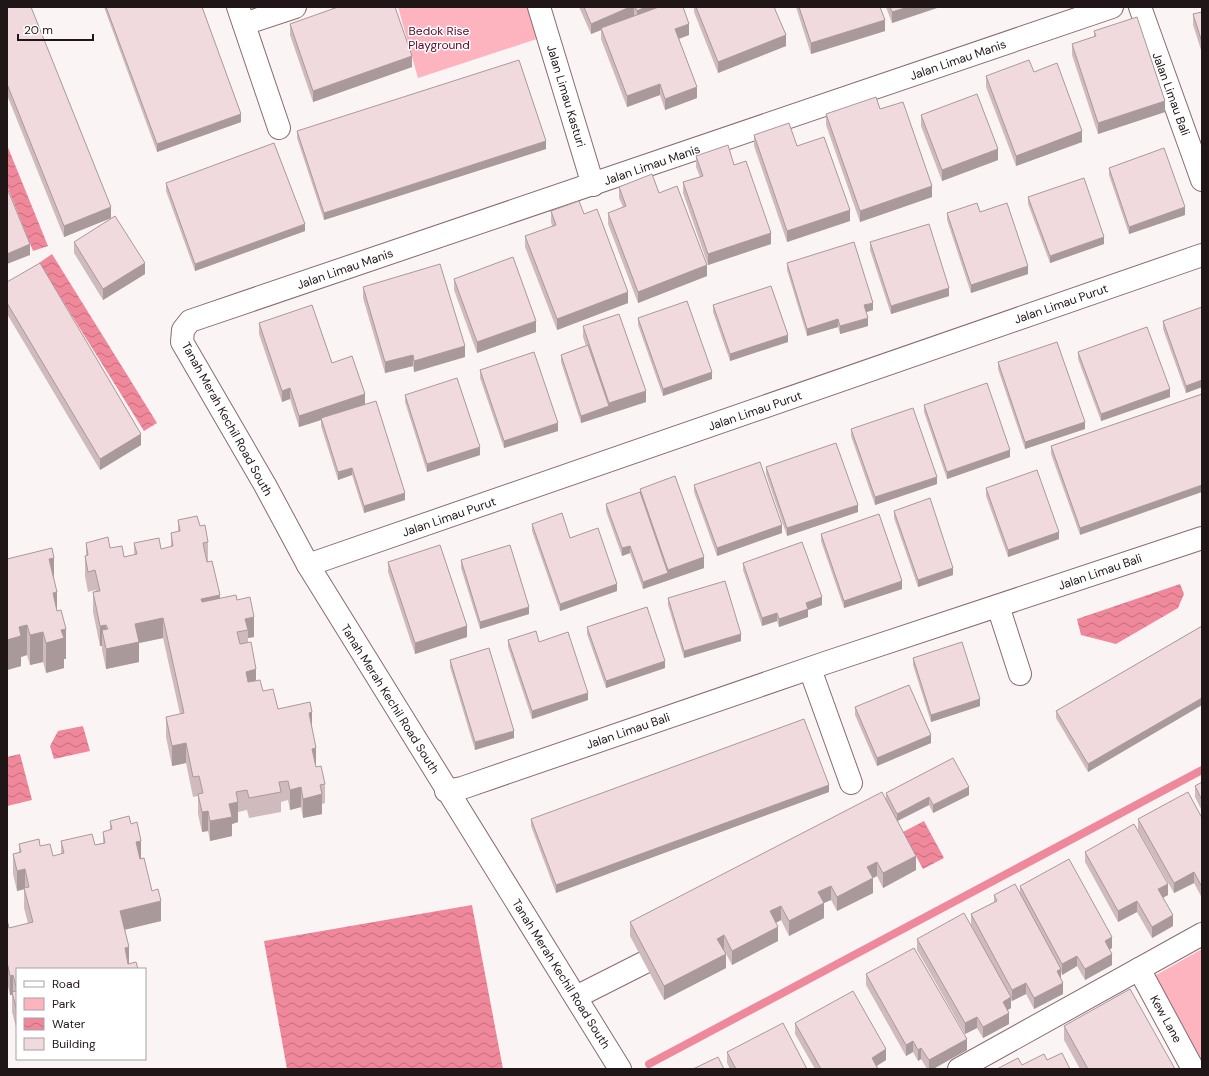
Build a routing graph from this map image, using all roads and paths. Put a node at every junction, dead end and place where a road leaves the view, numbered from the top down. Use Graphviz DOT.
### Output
graph roads {
  1 [pos="295,7"];
  2 [pos="539,7"];
  3 [pos="1112,7"];
  4 [pos="1140,7"];
  5 [pos="241,16"];
  6 [pos="279,128"];
  7 [pos="1202,180"];
  8 [pos="594,185"];
  9 [pos="1202,255"];
  10 [pos="190,321"];
  11 [pos="1202,538"];
  12 [pos="308,566"];
  13 [pos="998,606"];
  14 [pos="810,669"];
  15 [pos="1020,674"];
  16 [pos="851,783"];
  17 [pos="446,790"];
  18 [pos="1202,934"];
  19 [pos="687,941"];
  20 [pos="1139,969"];
  21 [pos="576,997"];
  22 [pos="618,1065"];
  23 [pos="958,1069"];
  24 [pos="1193,1069"];
  1 -- 5 [label="street"];
  2 -- 8 [label="street, Jalan Limau Kasturi"];
  3 -- 8 [label="street, Jalan Limau Manis"];
  4 -- 7 [label="street, Jalan Limau Bali"];
  5 -- 6 [label="street"];
  8 -- 10 [label="street, Jalan Limau Manis"];
  9 -- 12 [label="street, Jalan Limau Purut"];
  10 -- 12 [label="street, Tanah Merah Kechil Road South"];
  11 -- 13 [label="street, Jalan Limau Bali"];
  12 -- 17 [label="street, Tanah Merah Kechil Road South"];
  13 -- 14 [label="street, Jalan Limau Bali"];
  13 -- 15 [label="street"];
  14 -- 16 [label="street"];
  14 -- 17 [label="street, Jalan Limau Bali"];
  17 -- 21 [label="street, Tanah Merah Kechil Road South"];
  18 -- 20 [label="street"];
  19 -- 21 [label="street"];
  20 -- 23 [label="street"];
  20 -- 24 [label="street, Kew Lane"];
  21 -- 22 [label="street, Tanah Merah Kechil Road South"];
}
